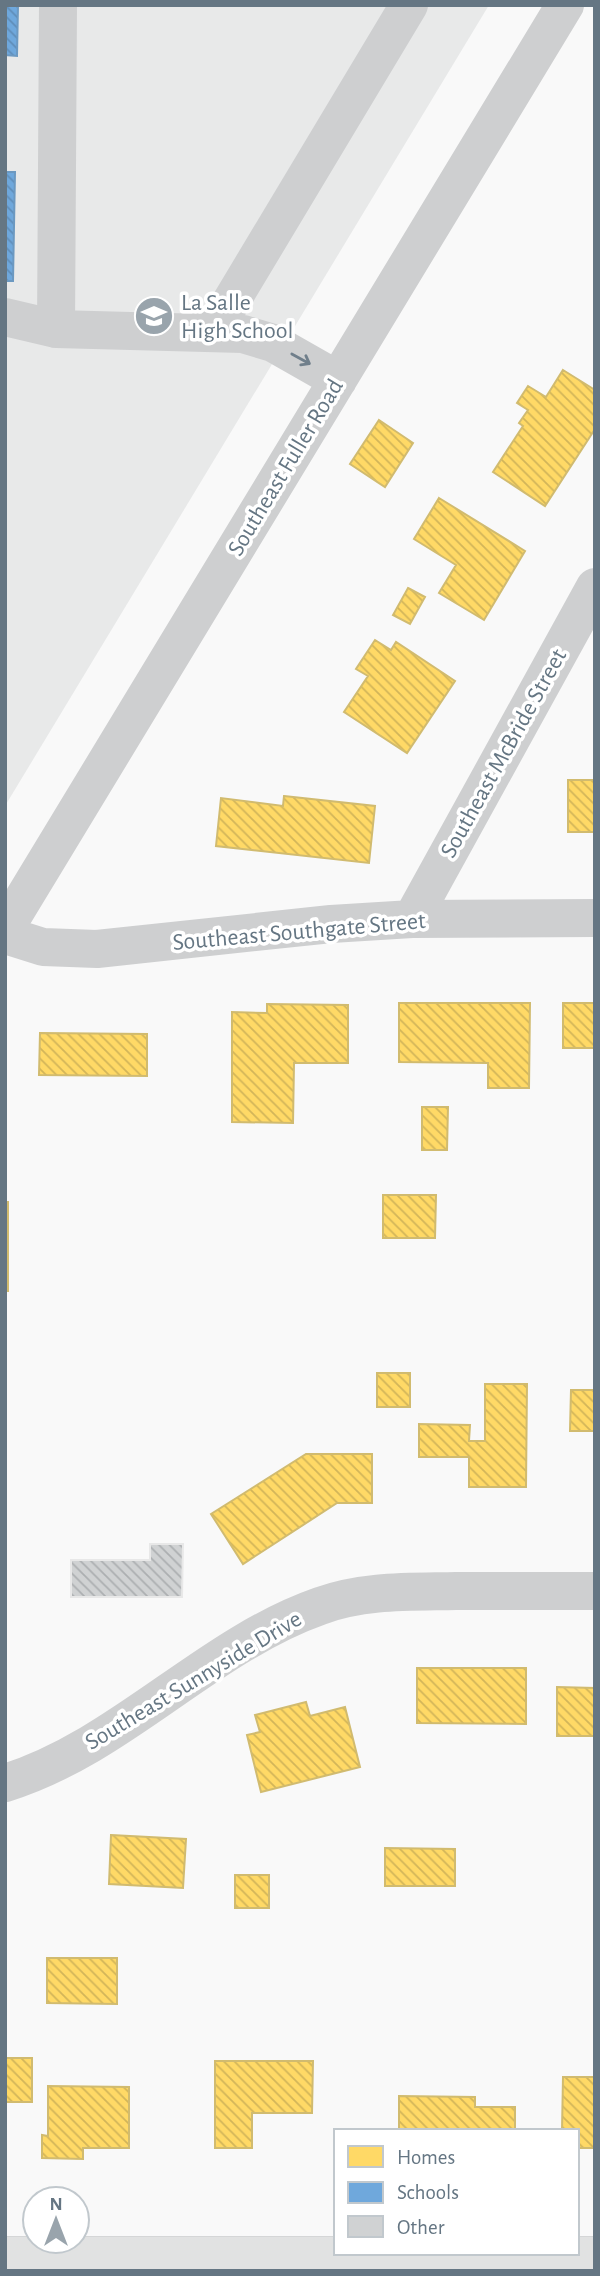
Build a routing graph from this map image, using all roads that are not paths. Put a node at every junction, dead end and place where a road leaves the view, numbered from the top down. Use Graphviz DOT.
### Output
graph roads {
  1 [pos="58,5"];
  2 [pos="409,5"];
  3 [pos="565,5"];
  4 [pos="5,317"];
  5 [pos="56,329"];
  6 [pos="214,331"];
  7 [pos="338,380"];
  8 [pos="595,587"];
  9 [pos="595,918"];
  10 [pos="412,919"];
  11 [pos="5,929"];
  12 [pos="5,935"];
  13 [pos="595,1591"];
  14 [pos="5,1783"];
  15 [pos="5,2256"];
  16 [pos="595,2256"];
  1 -- 5 [label="street"];
  2 -- 6 [label="street"];
  3 -- 7 [label="street, Southeast Fuller Road"];
  4 -- 5 [label="street"];
  5 -- 6 [label="street"];
  6 -- 7 [label="street, one-way"];
  7 -- 11 [label="street, Southeast Fuller Road"];
  8 -- 10 [label="street, Southeast McBride Street"];
  9 -- 10 [label="street, Southeast Southgate Street"];
  10 -- 12 [label="street, Southeast Southgate Street"];
  13 -- 14 [label="street, Southeast Sunnyside Drive"];
  15 -- 16 [label="main road"];
}
